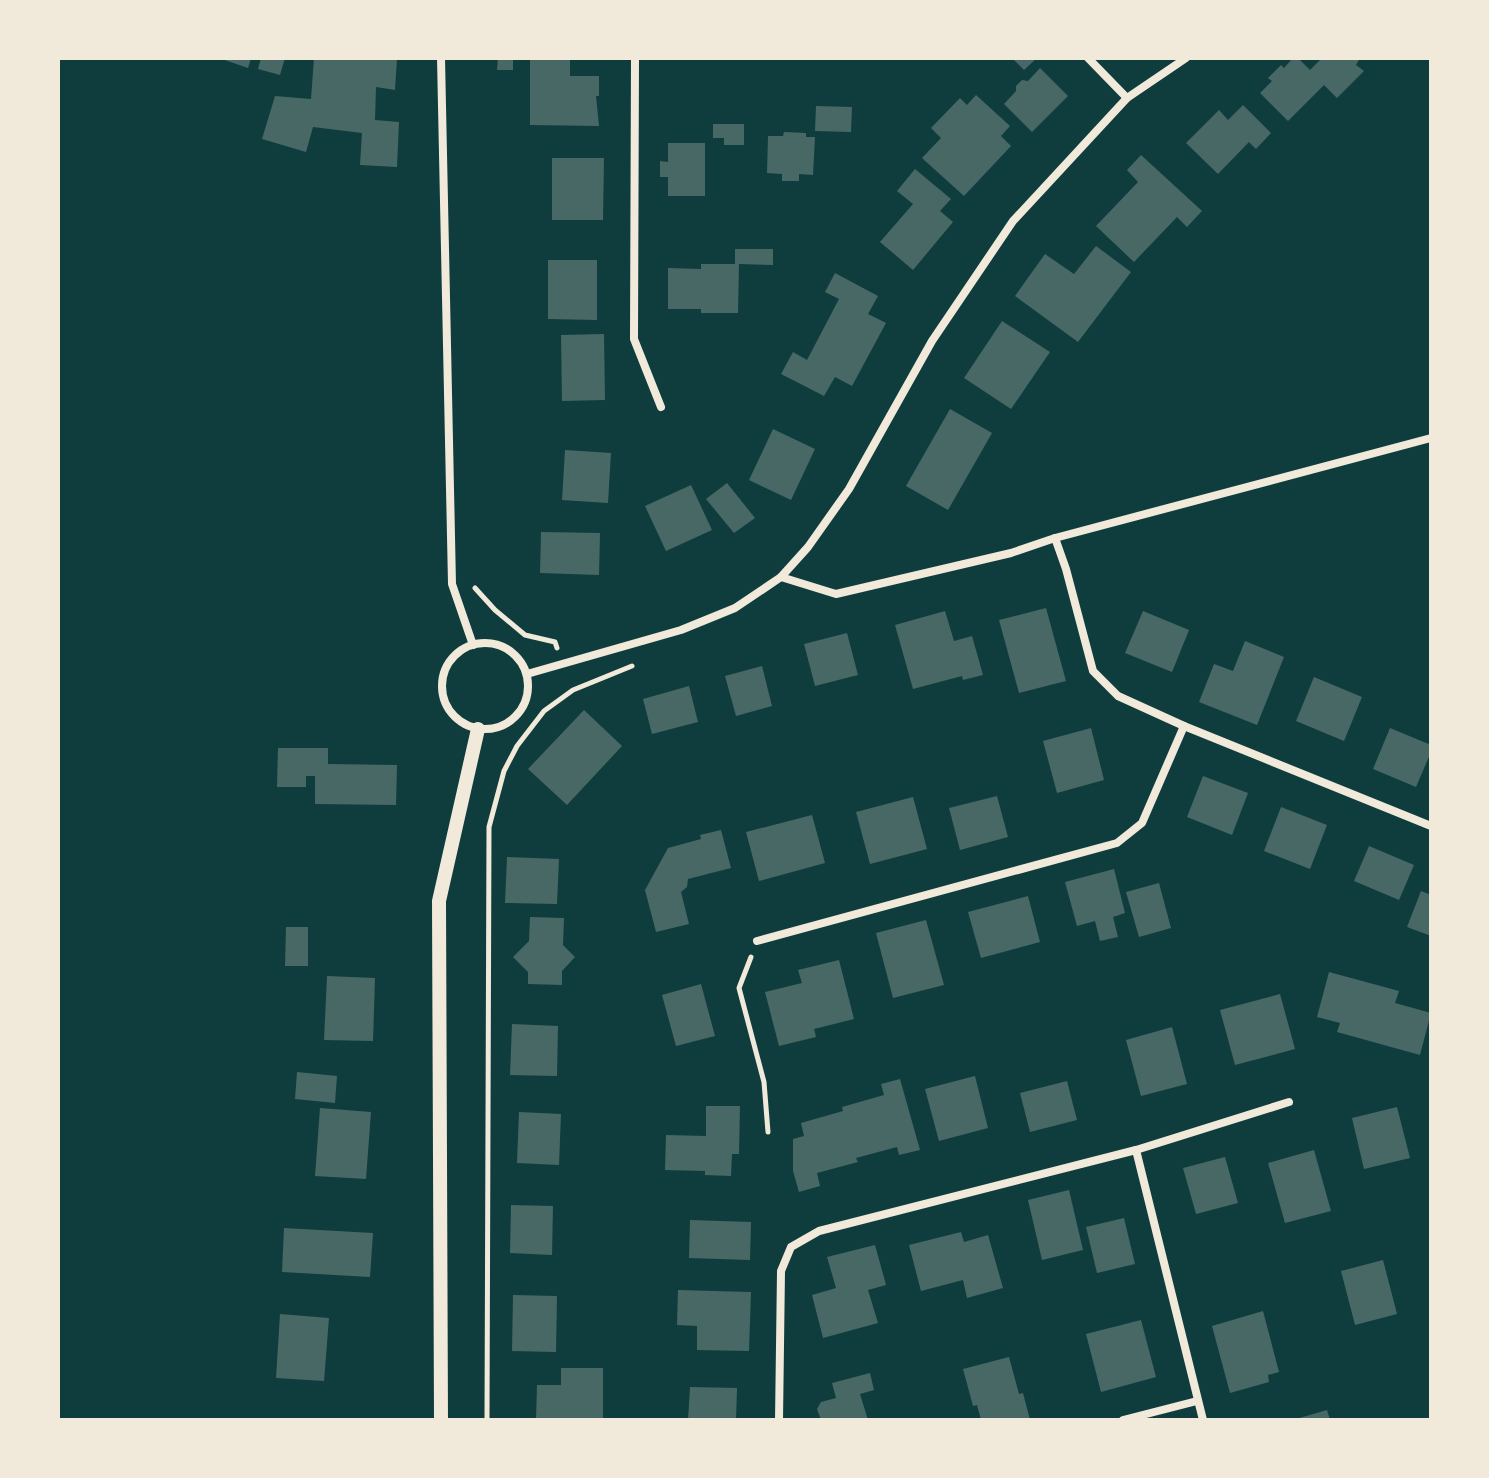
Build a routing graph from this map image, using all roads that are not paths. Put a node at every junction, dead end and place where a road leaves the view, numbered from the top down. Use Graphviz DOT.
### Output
graph roads {
  1 [pos="441,58"];
  2 [pos="635,58"];
  3 [pos="1088,58"];
  4 [pos="1186,58"];
  5 [pos="1127,98"];
  6 [pos="661,407"];
  7 [pos="1431,438"];
  8 [pos="1055,538"];
  9 [pos="781,577"];
  10 [pos="473,645"];
  11 [pos="527,674"];
  12 [pos="1184,726"];
  13 [pos="478,729"];
  14 [pos="1431,826"];
  15 [pos="757,941"];
  16 [pos="1289,1102"];
  17 [pos="1136,1150"];
  18 [pos="1197,1401"];
  19 [pos="441,1420"];
  20 [pos="779,1420"];
  21 [pos="1123,1420"];
  22 [pos="1203,1420"];
  1 -- 10 [label="street"];
  2 -- 6 [label="street"];
  3 -- 5 [label="street"];
  4 -- 5 [label="street"];
  5 -- 9 [label="street"];
  7 -- 8 [label="street"];
  8 -- 9 [label="street"];
  8 -- 12 [label="street"];
  9 -- 11 [label="street"];
  10 -- 11 [label="street"];
  10 -- 13 [label="street"];
  11 -- 13 [label="street"];
  12 -- 14 [label="street"];
  12 -- 15 [label="street"];
  13 -- 19 [label="street"];
  16 -- 17 [label="street"];
  17 -- 18 [label="street"];
  17 -- 20 [label="street"];
  18 -- 21 [label="street"];
  18 -- 22 [label="street"];
}
